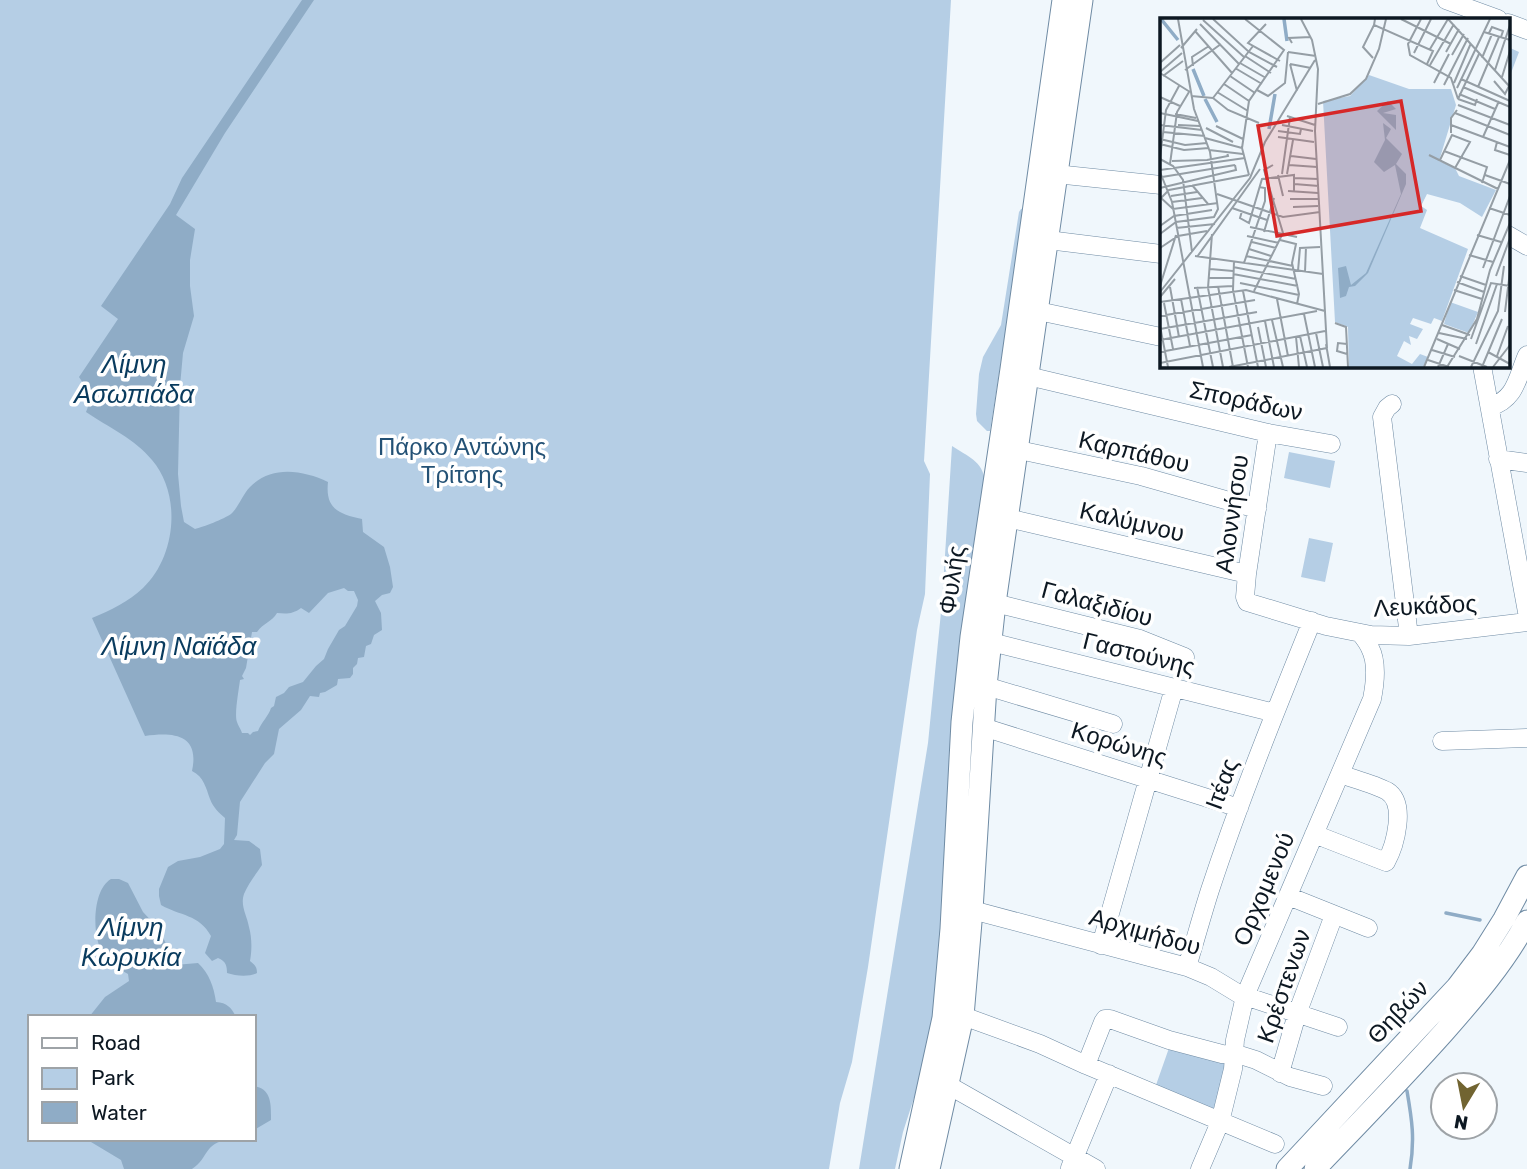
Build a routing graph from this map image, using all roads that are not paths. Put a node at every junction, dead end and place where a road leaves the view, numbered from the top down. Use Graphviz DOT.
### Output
graph roads {
  1 [pos="1063,0"];
  2 [pos="1082,0"];
  3 [pos="1446,0"];
  4 [pos="1473,10"];
  5 [pos="1495,18"];
  6 [pos="1510,24"];
  7 [pos="1527,30"];
  8 [pos="1047,173"];
  9 [pos="1160,185"];
  10 [pos="1510,236"];
  11 [pos="1048,240"];
  12 [pos="1527,246"];
  13 [pos="1160,254"];
  14 [pos="1038,311"];
  15 [pos="1160,337"];
  16 [pos="1527,355"];
  17 [pos="1482,368"];
  18 [pos="1028,376"];
  19 [pos="1392,404"];
  20 [pos="1490,407"];
  21 [pos="1268,433"];
  22 [pos="1331,444"];
  23 [pos="1008,448"];
  24 [pos="1498,459"];
  25 [pos="1527,463"];
  26 [pos="1257,509"];
  27 [pos="1007,518"];
  28 [pos="1247,574"];
  29 [pos="1247,602"];
  30 [pos="995,603"];
  31 [pos="1527,612"];
  32 [pos="1312,621"];
  33 [pos="1527,622"];
  34 [pos="1366,634"];
  35 [pos="1403,636"];
  36 [pos="991,642"];
  37 [pos="1185,657"];
  38 [pos="986,686"];
  39 [pos="1174,688"];
  40 [pos="1275,713"];
  41 [pos="1113,724"];
  42 [pos="983,727"];
  43 [pos="1527,738"];
  44 [pos="1442,741"];
  45 [pos="1340,774"];
  46 [pos="1148,779"];
  47 [pos="1240,808"];
  48 [pos="1314,834"];
  49 [pos="1527,876"];
  50 [pos="1288,896"];
  51 [pos="972,909"];
  52 [pos="1334,915"];
  53 [pos="1527,920"];
  54 [pos="1368,928"];
  55 [pos="1101,945"];
  56 [pos="1187,967"];
  57 [pos="1245,996"];
  58 [pos="1297,1014"];
  59 [pos="963,1016"];
  60 [pos="1338,1027"];
  61 [pos="1233,1055"];
  62 [pos="1086,1065"];
  63 [pos="1280,1073"];
  64 [pos="1109,1074"];
  65 [pos="939,1083"];
  66 [pos="1323,1086"];
  67 [pos="1220,1122"];
  68 [pos="1275,1144"];
  69 [pos="1072,1164"];
  70 [pos="910,1169"];
  71 [pos="929,1169"];
  72 [pos="1096,1169"];
  73 [pos="1200,1169"];
  74 [pos="1287,1169"];
  75 [pos="1315,1169"];
  1 -- 8 [label="main road, Φυλής"];
  2 -- 8 [label="main road, Φυλής"];
  3 -- 4 [label="street"];
  4 -- 5 [label="street"];
  6 -- 7 [label="street"];
  8 -- 9 [label="street"];
  8 -- 11 [label="main road, Φυλής"];
  8 -- 23 [label="main road, Φυλής"];
  10 -- 12 [label="street"];
  11 -- 13 [label="street"];
  11 -- 14 [label="main road, Φυλής"];
  14 -- 15 [label="street"];
  14 -- 18 [label="main road, Φυλής"];
  16 -- 20 [label="street"];
  17 -- 20 [label="street"];
  18 -- 21 [label="street, Σποράδων"];
  18 -- 23 [label="main road, Φυλής"];
  19 -- 35 [label="street"];
  20 -- 24 [label="street"];
  21 -- 22 [label="street, Σποράδων"];
  21 -- 26 [label="street, Αλοννήσου"];
  23 -- 26 [label="street, Καρπάθου"];
  23 -- 27 [label="main road, Φυλής"];
  23 -- 65 [label="main road, Φυλής"];
  24 -- 25 [label="street"];
  24 -- 31 [label="street"];
  26 -- 28 [label="street, Αλοννήσου"];
  27 -- 28 [label="street, Καλύμνου"];
  27 -- 30 [label="main road, Φυλής"];
  28 -- 29 [label="street, Αλοννήσου"];
  29 -- 32 [label="street, Λευκάδος"];
  30 -- 36 [label="main road, Φυλής"];
  30 -- 37 [label="street, Γαλαξιδίου"];
  32 -- 34 [label="street, Λευκάδος"];
  32 -- 40 [label="street, Ιτέας"];
  33 -- 35 [label="street, Λευκάδος"];
  34 -- 35 [label="street, Λευκάδος"];
  34 -- 45 [label="street, Ορχομενού"];
  36 -- 38 [label="main road, Φυλής"];
  36 -- 39 [label="street, Γαστούνης"];
  38 -- 41 [label="street"];
  38 -- 42 [label="main road, Φυλής"];
  39 -- 40 [label="street, Γαστούνης"];
  39 -- 46 [label="street"];
  40 -- 47 [label="street, Ιτέας"];
  42 -- 46 [label="street, Κορώνης"];
  42 -- 51 [label="main road, Φυλής"];
  43 -- 44 [label="street"];
  45 -- 48 [label="street, Ορχομενού"];
  45 -- 48 [label="street"];
  46 -- 47 [label="street, Κορώνης"];
  46 -- 55 [label="street"];
  47 -- 56 [label="street, Ιτέας"];
  48 -- 50 [label="street, Ορχομενού"];
  49 -- 74 [label="main road, Θηβών"];
  50 -- 52 [label="street"];
  50 -- 57 [label="street, Ορχομενού"];
  51 -- 55 [label="street, Αρχιμήδου"];
  51 -- 59 [label="main road, Φυλής"];
  52 -- 54 [label="street"];
  52 -- 58 [label="street, Κρέστενων"];
  53 -- 75 [label="main road, Θηβών"];
  55 -- 56 [label="street, Αρχιμήδου"];
  56 -- 57 [label="street, Αρχιμήδου"];
  57 -- 58 [label="street, Αρχιμήδου"];
  57 -- 61 [label="street, Ορχομενού"];
  58 -- 60 [label="street, Αρχιμήδου"];
  58 -- 63 [label="street, Κρέστενων"];
  59 -- 62 [label="street"];
  59 -- 65 [label="main road, Φυλής"];
  61 -- 62 [label="street"];
  61 -- 63 [label="street"];
  61 -- 67 [label="street, Ορχομενού"];
  62 -- 64 [label="street"];
  63 -- 66 [label="street"];
  64 -- 67 [label="street"];
  64 -- 69 [label="street"];
  65 -- 69 [label="street"];
  65 -- 70 [label="main road, Φυλής"];
  65 -- 71 [label="main road, Φυλής"];
  67 -- 68 [label="street"];
  67 -- 73 [label="street, Ορχομενού"];
  69 -- 72 [label="street"];
}
